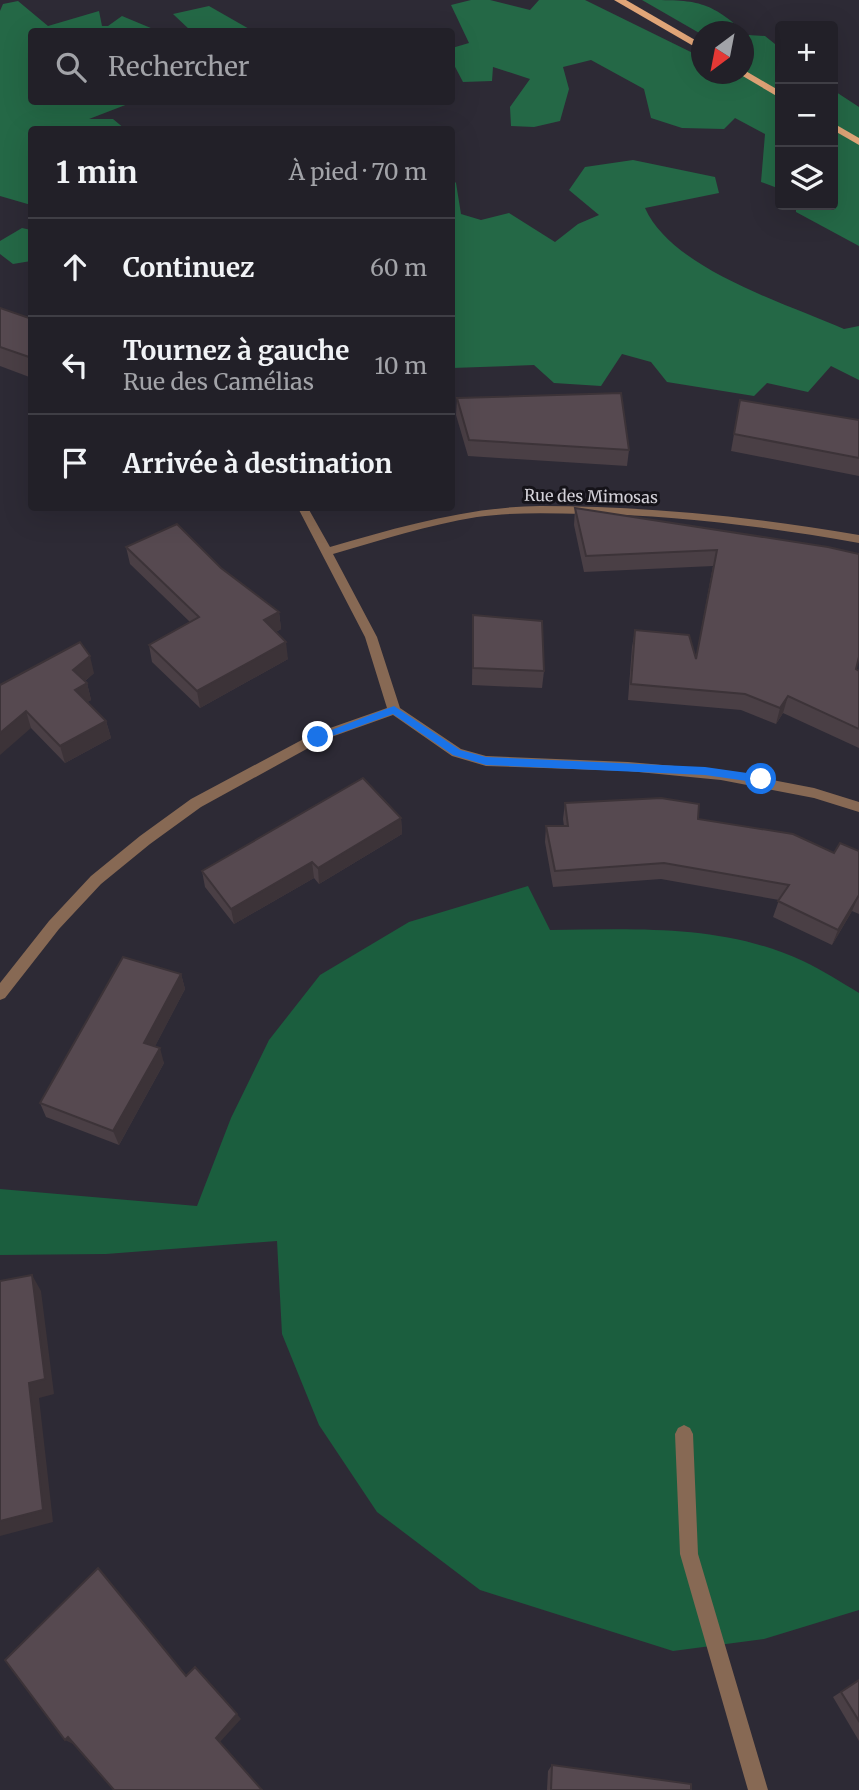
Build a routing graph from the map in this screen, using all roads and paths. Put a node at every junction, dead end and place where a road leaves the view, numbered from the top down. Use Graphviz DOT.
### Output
graph roads {
  1 [pos="619,0"];
  2 [pos="691,42"];
  3 [pos="754,79"];
  4 [pos="775,92"];
  5 [pos="838,130"];
  6 [pos="859,142"];
  7 [pos="305,511"];
  8 [pos="859,539"];
  9 [pos="327,552"];
  10 [pos="394,710"];
  11 [pos="859,807"];
  12 [pos="0,994"];
  13 [pos="684,1434"];
  14 [pos="758,1790"];
  1 -- 2 [label="main road"];
  3 -- 4 [label="main road"];
  5 -- 6 [label="main road"];
  7 -- 9 [label="street"];
  8 -- 9 [label="street, Rue des Mimosas"];
  9 -- 10 [label="street"];
  10 -- 11 [label="street"];
  10 -- 12 [label="street"];
  13 -- 14 [label="street"];
}
